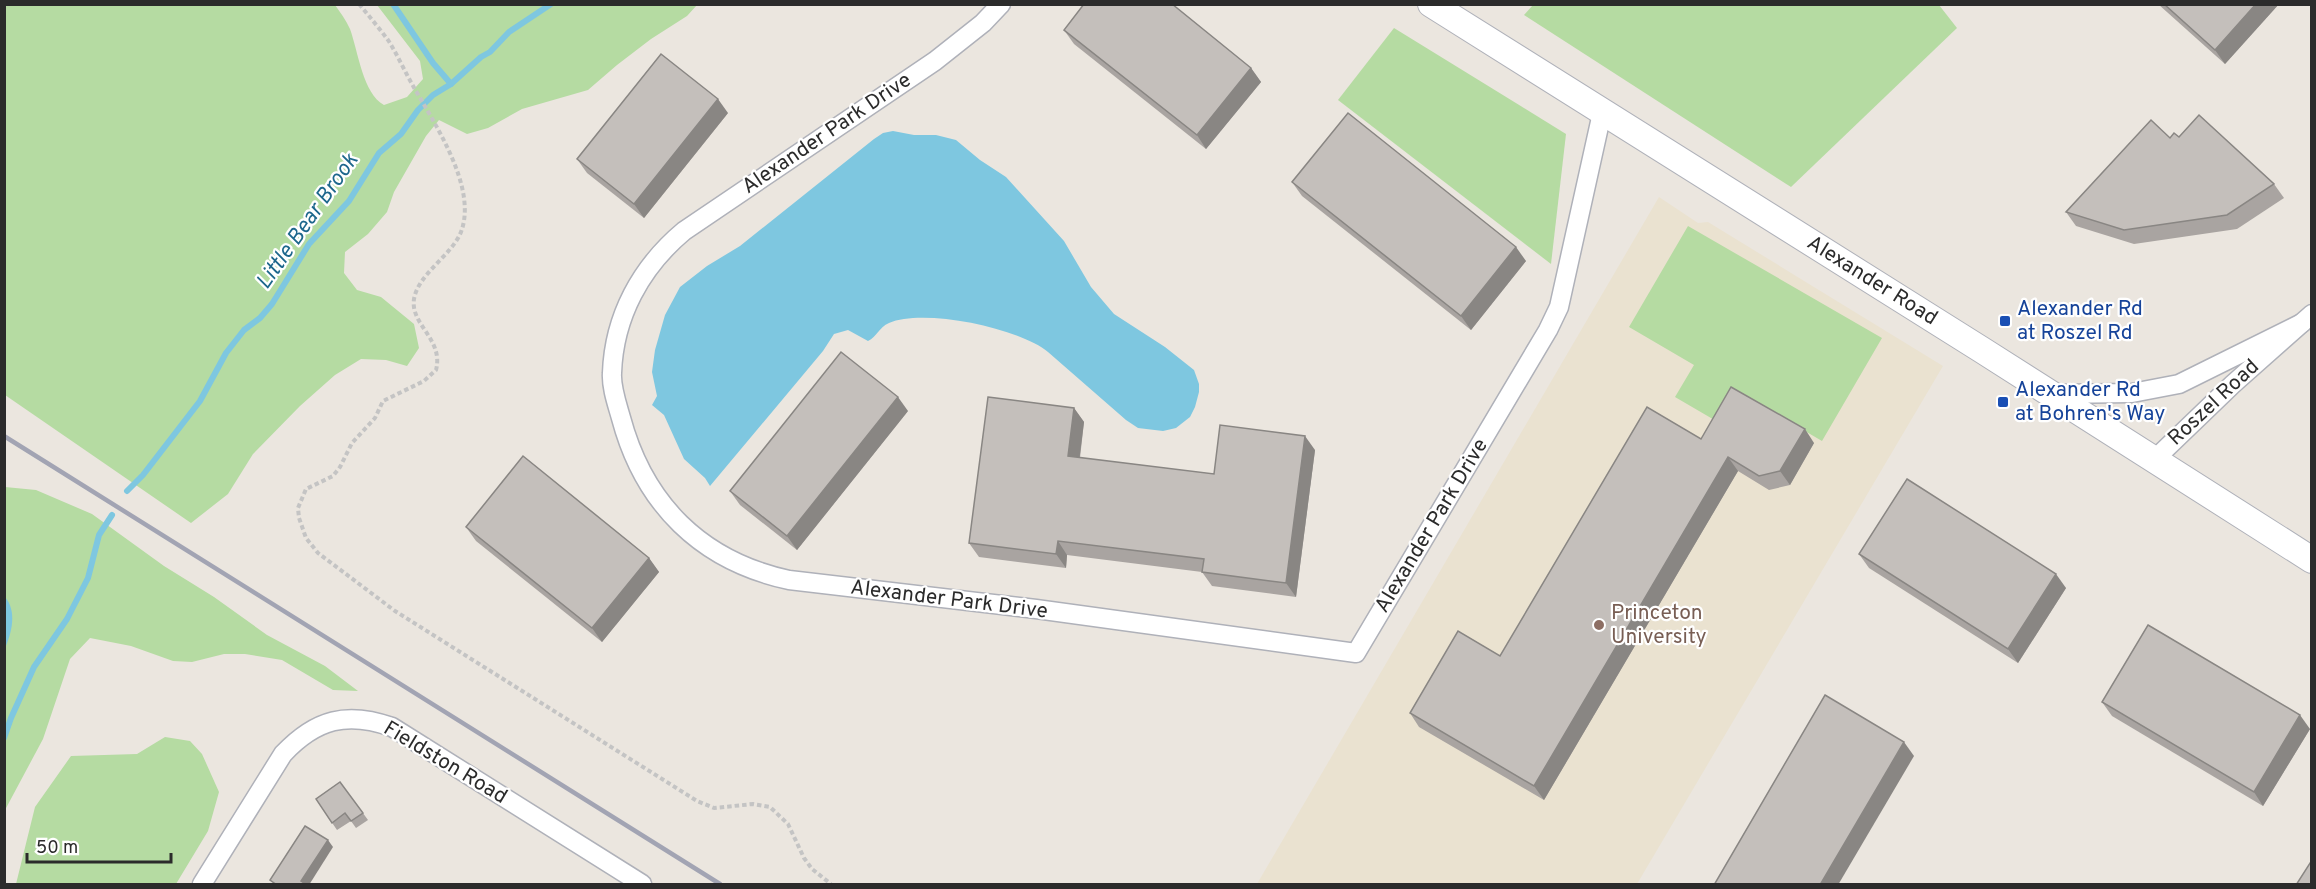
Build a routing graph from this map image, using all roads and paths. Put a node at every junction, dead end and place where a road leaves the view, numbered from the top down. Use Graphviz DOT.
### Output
graph roads {
  1 [pos="359,4"];
  2 [pos="1001,4"];
  3 [pos="1431,4"];
  4 [pos="1602,113"];
  5 [pos="2307,319"];
  6 [pos="2051,393"];
  7 [pos="2154,460"];
  8 [pos="2312,560"];
  9 [pos="202,885"];
  10 [pos="642,885"];
  11 [pos="831,885"];
  1 -- 11 [label="path"];
  2 -- 4 [label="street, Alexander Park Drive"];
  3 -- 4 [label="street, Alexander Road"];
  4 -- 6 [label="street, Alexander Road"];
  5 -- 6 [label="street, Roszel Road"];
  5 -- 7 [label="street, Roszel Road"];
  6 -- 7 [label="street, Alexander Road"];
  7 -- 8 [label="street, Alexander Road"];
  9 -- 10 [label="street, Fieldston Road"];
}
